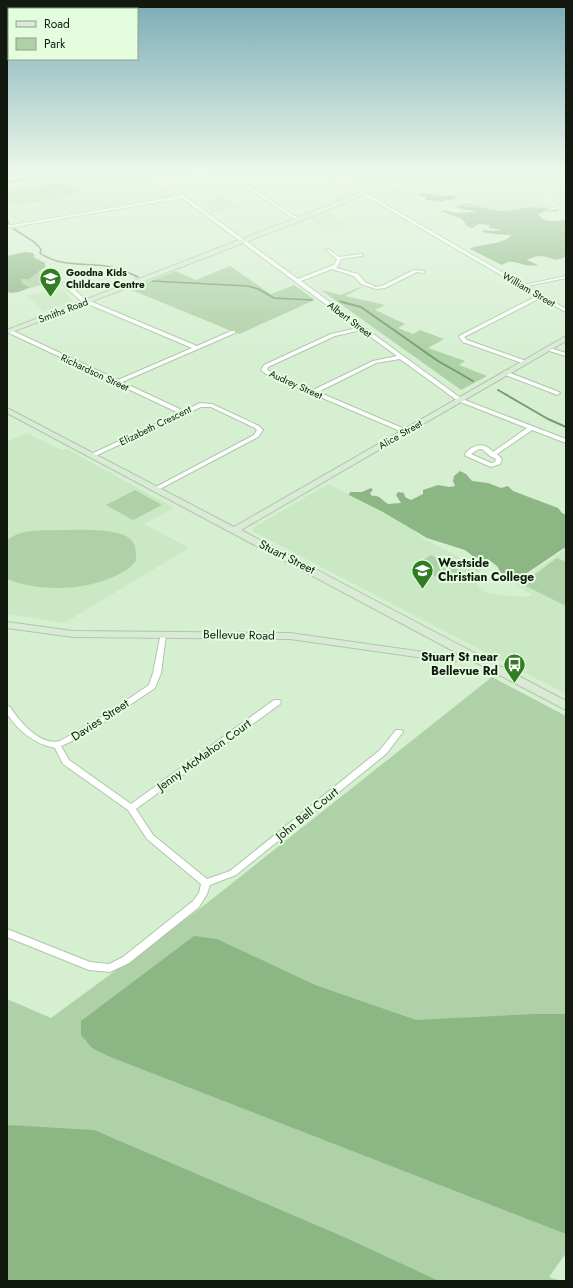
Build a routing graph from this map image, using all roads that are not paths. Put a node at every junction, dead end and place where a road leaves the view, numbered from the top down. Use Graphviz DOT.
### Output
graph roads {
  1 [pos="230,231"];
  2 [pos="270,231"];
  3 [pos="429,231"];
  4 [pos="244,241"];
  5 [pos="322,250"];
  6 [pos="358,254"];
  7 [pos="338,258"];
  8 [pos="333,268"];
  9 [pos="422,272"];
  10 [pos="566,277"];
  11 [pos="298,281"];
  12 [pos="65,284"];
  13 [pos="523,286"];
  14 [pos="540,296"];
  15 [pos="86,301"];
  16 [pos="566,311"];
  17 [pos="362,328"];
  18 [pos="8,331"];
  19 [pos="233,332"];
  20 [pos="566,338"];
  21 [pos="197,348"];
  22 [pos="548,349"];
  23 [pos="566,355"];
  24 [pos="401,357"];
  25 [pos="524,362"];
  26 [pos="505,373"];
  27 [pos="118,382"];
  28 [pos="314,392"];
  29 [pos="557,393"];
  30 [pos="460,400"];
  31 [pos="8,412"];
  32 [pos="182,412"];
  33 [pos="531,428"];
  34 [pos="405,431"];
  35 [pos="566,441"];
  36 [pos="492,454"];
  37 [pos="92,455"];
  38 [pos="156,489"];
  39 [pos="235,530"];
  40 [pos="7,625"];
  41 [pos="163,635"];
  42 [pos="468,653"];
  43 [pos="278,702"];
  44 [pos="566,706"];
  45 [pos="7,709"];
  46 [pos="399,732"];
  47 [pos="57,745"];
  48 [pos="131,808"];
  49 [pos="206,883"];
  50 [pos="7,933"];
  1 -- 4 [label="street, Albert Street"];
  2 -- 4 [label="street, Smiths Road"];
  3 -- 13 [label="street, William Street"];
  4 -- 11 [label="street, Albert Street"];
  4 -- 15 [label="street, Smiths Road"];
  5 -- 7 [label="street"];
  6 -- 7 [label="street"];
  7 -- 8 [label="street"];
  8 -- 9 [label="street"];
  8 -- 11 [label="street"];
  10 -- 13 [label="street"];
  11 -- 17 [label="street, Albert Street"];
  12 -- 15 [label="street"];
  13 -- 14 [label="street, William Street"];
  14 -- 16 [label="street, William Street"];
  14 -- 25 [label="street"];
  15 -- 18 [label="street, Smiths Road"];
  15 -- 21 [label="street"];
  17 -- 24 [label="street, Albert Street"];
  17 -- 28 [label="street, Audrey Street"];
  18 -- 27 [label="street, Richardson Street"];
  19 -- 21 [label="street"];
  20 -- 22 [label="street, Alice Street"];
  21 -- 27 [label="street"];
  22 -- 23 [label="street"];
  22 -- 25 [label="street, Alice Street"];
  24 -- 28 [label="street"];
  24 -- 30 [label="street, Albert Street"];
  25 -- 26 [label="street, Alice Street"];
  26 -- 29 [label="street"];
  26 -- 30 [label="street, Alice Street"];
  27 -- 32 [label="street, Richardson Street"];
  28 -- 34 [label="street, Audrey Street"];
  30 -- 33 [label="street, Albert Street"];
  30 -- 34 [label="street, Alice Street"];
  31 -- 37 [label="street, Stuart Street"];
  32 -- 37 [label="street, Elizabeth Crescent"];
  32 -- 38 [label="street, Elizabeth Crescent"];
  33 -- 35 [label="street, Albert Street"];
  33 -- 36 [label="street"];
  34 -- 39 [label="street, Alice Street"];
  36 -- 36 [label="street"];
  37 -- 38 [label="street, Stuart Street"];
  38 -- 39 [label="street, Stuart Street"];
  39 -- 42 [label="street, Stuart Street"];
  40 -- 41 [label="street, Bellevue Road"];
  41 -- 42 [label="street, Bellevue Road"];
  41 -- 47 [label="street, Davies Street"];
  42 -- 44 [label="street, Stuart Street"];
  43 -- 48 [label="street, Jenny McMahon Court"];
  45 -- 47 [label="street, Davies Street"];
  46 -- 49 [label="street, John Bell Court"];
  47 -- 48 [label="street"];
  48 -- 49 [label="street"];
  49 -- 50 [label="street"];
}
